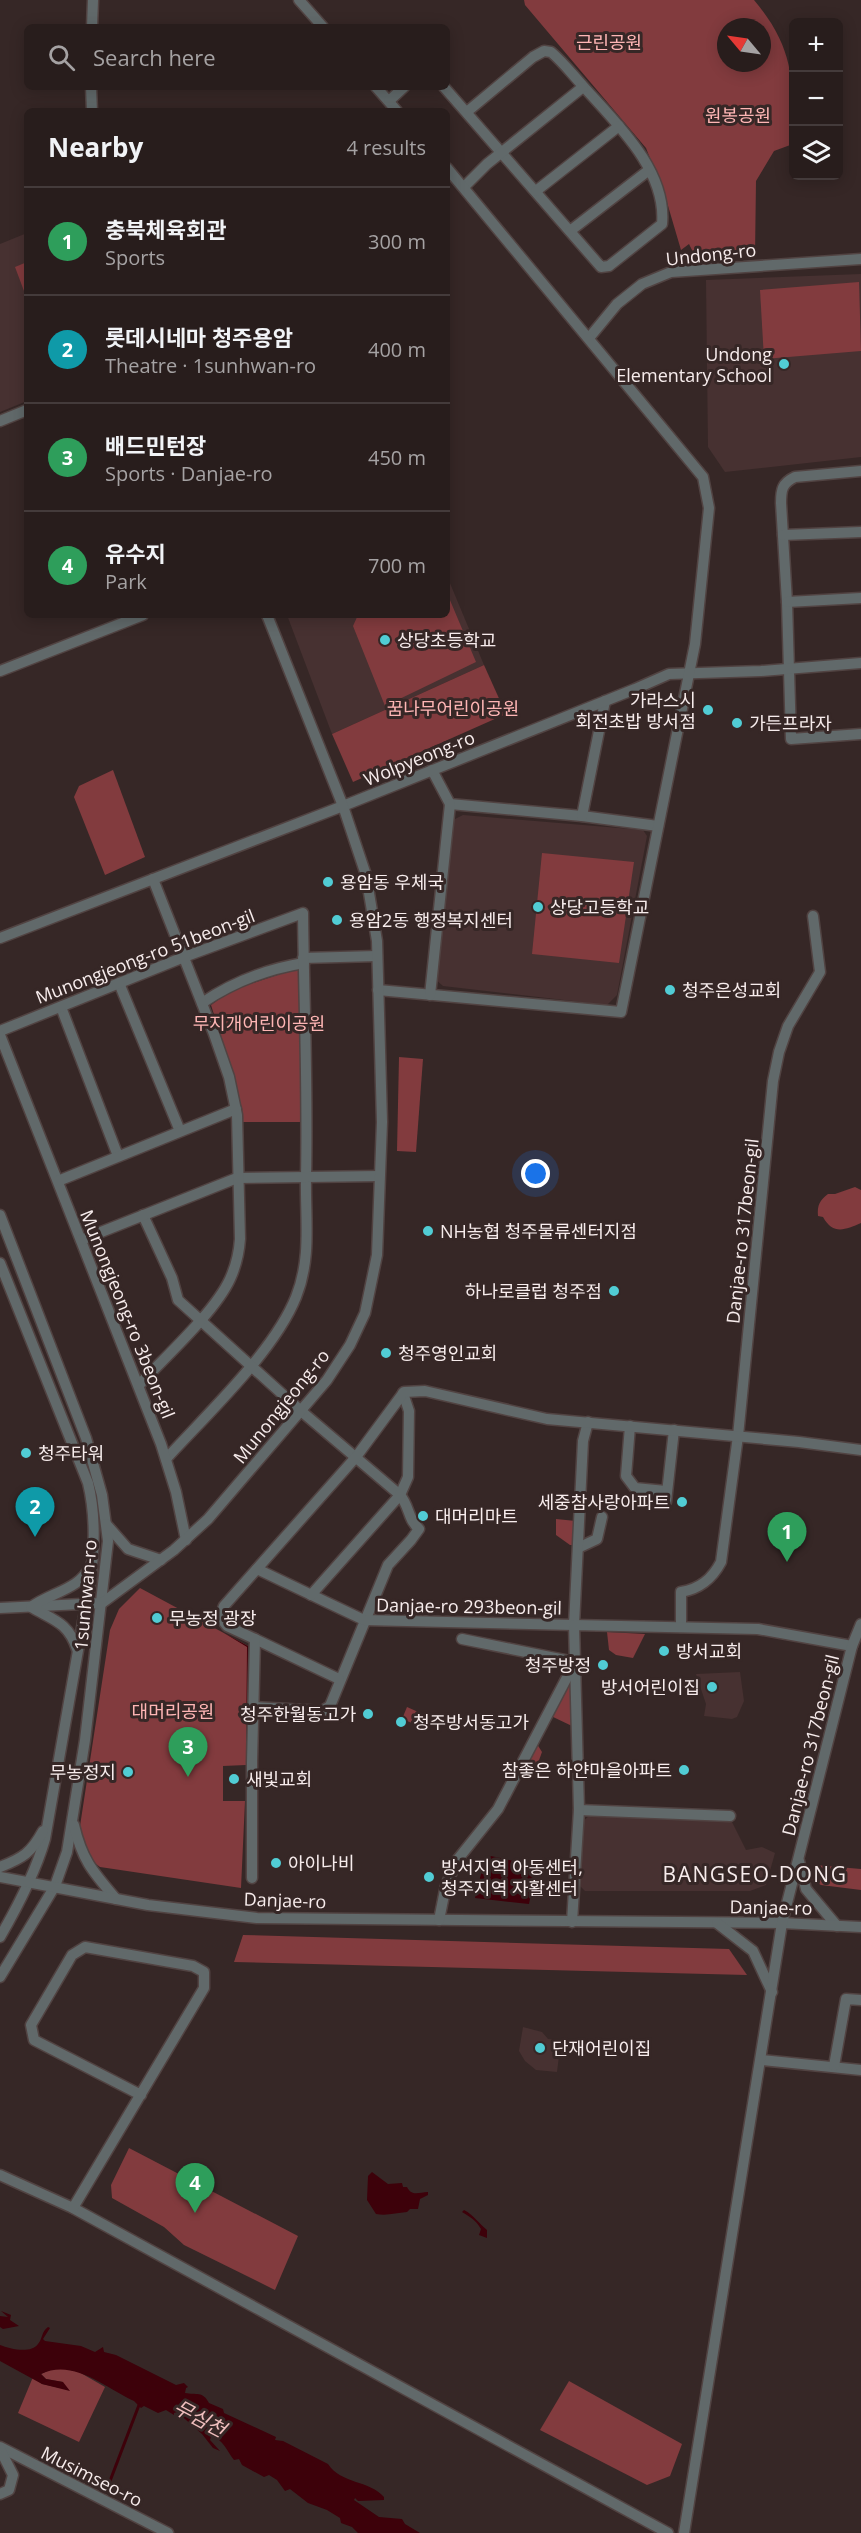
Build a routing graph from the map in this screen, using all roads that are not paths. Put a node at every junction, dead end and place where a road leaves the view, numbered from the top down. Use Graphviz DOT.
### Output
graph roads {
  1 [pos="93,0"];
  2 [pos="299,0"];
  3 [pos="92,24"];
  4 [pos="320,24"];
  5 [pos="583,87"];
  6 [pos="91,90"];
  7 [pos="379,90"];
  8 [pos="401,90"];
  9 [pos="447,90"];
  10 [pos="389,101"];
  11 [pos="92,108"];
  12 [pos="395,108"];
  13 [pos="468,111"];
  14 [pos="619,126"];
  15 [pos="500,153"];
  16 [pos="649,170"];
  17 [pos="450,171"];
  18 [pos="464,187"];
  19 [pos="537,191"];
  20 [pos="570,231"];
  21 [pos="861,259"];
  22 [pos="589,338"];
  23 [pos="24,411"];
  24 [pos="0,421"];
  25 [pos="861,471"];
  26 [pos="861,532"];
  27 [pos="783,535"];
  28 [pos="861,598"];
  29 [pos="787,602"];
  30 [pos="135,618"];
  31 [pos="268,618"];
  32 [pos="861,663"];
  33 [pos="789,669"];
  34 [pos="0,671"];
  35 [pos="688,673"];
  36 [pos="605,701"];
  37 [pos="861,734"];
  38 [pos="432,770"];
  39 [pos="450,804"];
  40 [pos="343,806"];
  41 [pos="582,816"];
  42 [pos="658,826"];
  43 [pos="153,879"];
  44 [pos="303,913"];
  45 [pos="813,916"];
  46 [pos="0,938"];
  47 [pos="377,956"];
  48 [pos="184,957"];
  49 [pos="303,961"];
  50 [pos="119,983"];
  51 [pos="378,990"];
  52 [pos="430,995"];
  53 [pos="202,1003"];
  54 [pos="61,1007"];
  55 [pos="0,1033"];
  56 [pos="236,1109"];
  57 [pos="180,1131"];
  58 [pos="118,1156"];
  59 [pos="380,1176"];
  60 [pos="237,1178"];
  61 [pos="306,1178"];
  62 [pos="58,1182"];
  63 [pos="0,1215"];
  64 [pos="143,1215"];
  65 [pos="81,1240"];
  66 [pos="0,1263"];
  67 [pos="199,1320"];
  68 [pos="250,1366"];
  69 [pos="139,1385"];
  70 [pos="403,1393"];
  71 [pos="301,1411"];
  72 [pos="588,1422"];
  73 [pos="630,1426"];
  74 [pos="674,1430"];
  75 [pos="738,1436"];
  76 [pos="861,1450"];
  77 [pos="356,1457"];
  78 [pos="166,1459"];
  79 [pos="400,1495"];
  80 [pos="602,1517"];
  81 [pos="106,1524"];
  82 [pos="186,1540"];
  83 [pos="580,1547"];
  84 [pos="93,1559"];
  85 [pos="161,1560"];
  86 [pos="256,1569"];
  87 [pos="311,1595"];
  88 [pos="102,1603"];
  89 [pos="86,1604"];
  90 [pos="31,1607"];
  91 [pos="0,1608"];
  92 [pos="364,1620"];
  93 [pos="861,1624"];
  94 [pos="574,1625"];
  95 [pos="681,1628"];
  96 [pos="709,1628"];
  97 [pos="255,1639"];
  98 [pos="462,1639"];
  99 [pos="852,1646"];
  100 [pos="77,1649"];
  101 [pos="575,1662"];
  102 [pos="339,1678"];
  103 [pos="253,1707"];
  104 [pos="579,1810"];
  105 [pos="730,1816"];
  106 [pos="49,1820"];
  107 [pos="72,1820"];
  108 [pos="798,1857"];
  109 [pos="0,1867"];
  110 [pos="0,1877"];
  111 [pos="252,1878"];
  112 [pos="30,1882"];
  113 [pos="55,1886"];
  114 [pos="116,1899"];
  115 [pos="439,1920"];
  116 [pos="572,1922"];
  117 [pos="717,1923"];
  118 [pos="782,1923"];
  119 [pos="837,1926"];
  120 [pos="861,1928"];
  121 [pos="0,1937"];
  122 [pos="0,1977"];
  123 [pos="772,1992"];
  124 [pos="861,2000"];
  125 [pos="761,2060"];
  126 [pos="834,2066"];
  127 [pos="861,2070"];
  128 [pos="141,2095"];
  129 [pos="0,2175"];
  130 [pos="73,2208"];
  131 [pos="0,2448"];
  132 [pos="0,2494"];
  133 [pos="168,2533"];
  134 [pos="668,2533"];
  135 [pos="684,2533"];
  1 -- 3 [label="street"];
  2 -- 4 [label="street"];
  5 -- 13 [label="street"];
  5 -- 14 [label="street"];
  5 -- 15 [label="street"];
  6 -- 11 [label="street"];
  7 -- 10 [label="street"];
  8 -- 10 [label="street"];
  9 -- 13 [label="street"];
  10 -- 12 [label="street"];
  13 -- 15 [label="street"];
  14 -- 16 [label="street"];
  14 -- 19 [label="street"];
  15 -- 18 [label="street"];
  15 -- 19 [label="street"];
  16 -- 20 [label="street"];
  16 -- 20 [label="street"];
  17 -- 18 [label="street"];
  18 -- 22 [label="street"];
  19 -- 20 [label="street"];
  21 -- 22 [label="street, Undong-ro"];
  22 -- 35 [label="street"];
  23 -- 24 [label="street"];
  25 -- 27 [label="street"];
  26 -- 27 [label="street"];
  27 -- 29 [label="street"];
  28 -- 29 [label="street"];
  29 -- 33 [label="street"];
  30 -- 34 [label="street"];
  31 -- 40 [label="street, Munongjeong-ro"];
  32 -- 33 [label="street, Wolpyeong-ro"];
  33 -- 35 [label="street, Wolpyeong-ro"];
  33 -- 37 [label="street"];
  35 -- 36 [label="street, Wolpyeong-ro"];
  35 -- 42 [label="street"];
  36 -- 38 [label="street, Wolpyeong-ro"];
  36 -- 41 [label="street"];
  38 -- 39 [label="street"];
  38 -- 40 [label="street, Wolpyeong-ro"];
  39 -- 41 [label="street"];
  39 -- 52 [label="street"];
  40 -- 43 [label="street, Wolpyeong-ro"];
  40 -- 47 [label="street, Munongjeong-ro"];
  41 -- 42 [label="street"];
  42 -- 52 [label="street"];
  43 -- 46 [label="street, Wolpyeong-ro"];
  43 -- 48 [label="street"];
  44 -- 48 [label="street, Munongjeong-ro 51beon-gil"];
  44 -- 49 [label="street, Munongjeong-ro 3beon-gil"];
  45 -- 75 [label="street, Danjae-ro 317beon-gil"];
  47 -- 49 [label="street"];
  47 -- 51 [label="street, Munongjeong-ro"];
  48 -- 50 [label="street, Munongjeong-ro 51beon-gil"];
  48 -- 53 [label="street"];
  49 -- 53 [label="street"];
  49 -- 61 [label="street, Munongjeong-ro 3beon-gil"];
  50 -- 54 [label="street, Munongjeong-ro 51beon-gil"];
  50 -- 57 [label="street"];
  51 -- 52 [label="street"];
  51 -- 59 [label="street, Munongjeong-ro"];
  53 -- 56 [label="street"];
  54 -- 55 [label="street, Munongjeong-ro 51beon-gil"];
  54 -- 58 [label="street"];
  55 -- 62 [label="street, Munongjeong-ro 3beon-gil"];
  56 -- 57 [label="street"];
  56 -- 60 [label="street"];
  57 -- 58 [label="street"];
  58 -- 62 [label="street"];
  59 -- 61 [label="street"];
  59 -- 71 [label="street, Munongjeong-ro"];
  60 -- 61 [label="street"];
  60 -- 64 [label="street"];
  60 -- 67 [label="street"];
  61 -- 68 [label="street, Munongjeong-ro 3beon-gil"];
  62 -- 65 [label="street, Munongjeong-ro 3beon-gil"];
  63 -- 81 [label="street, 1sunhwan-ro"];
  64 -- 65 [label="street"];
  64 -- 67 [label="street"];
  65 -- 69 [label="street, Munongjeong-ro 3beon-gil"];
  66 -- 84 [label="street, 1sunhwan-ro"];
  67 -- 68 [label="street"];
  67 -- 69 [label="street"];
  68 -- 71 [label="street"];
  68 -- 78 [label="street, Munongjeong-ro 3beon-gil"];
  69 -- 78 [label="street, Munongjeong-ro 3beon-gil"];
  70 -- 72 [label="street"];
  70 -- 77 [label="street"];
  70 -- 79 [label="street"];
  71 -- 77 [label="street"];
  71 -- 82 [label="street, Munongjeong-ro"];
  72 -- 73 [label="street"];
  72 -- 83 [label="street, Danjae-ro 293beon-gil"];
  73 -- 74 [label="street"];
  73 -- 74 [label="street"];
  74 -- 75 [label="street"];
  75 -- 76 [label="street"];
  75 -- 95 [label="street, Danjae-ro 317beon-gil"];
  77 -- 79 [label="street"];
  77 -- 86 [label="street"];
  78 -- 82 [label="street, Munongjeong-ro 3beon-gil"];
  79 -- 87 [label="street"];
  79 -- 92 [label="street"];
  80 -- 83 [label="street"];
  81 -- 85 [label="street"];
  81 -- 88 [label="street, 1sunhwan-ro"];
  82 -- 85 [label="street, Munongjeong-ro"];
  83 -- 94 [label="street, Danjae-ro 293beon-gil"];
  84 -- 89 [label="street, 1sunhwan-ro"];
  84 -- 90 [label="street"];
  85 -- 88 [label="street, Munongjeong-ro"];
  86 -- 87 [label="street"];
  86 -- 97 [label="street"];
  87 -- 92 [label="street"];
  88 -- 89 [label="street"];
  88 -- 107 [label="street, 1sunhwan-ro"];
  89 -- 90 [label="street"];
  89 -- 100 [label="street, 1sunhwan-ro"];
  90 -- 91 [label="street"];
  90 -- 100 [label="street"];
  92 -- 94 [label="street, Danjae-ro 293beon-gil"];
  92 -- 102 [label="street"];
  93 -- 99 [label="street, Danjae-ro 317beon-gil"];
  94 -- 95 [label="street, Danjae-ro 293beon-gil"];
  94 -- 101 [label="street, Danjae-ro 293beon-gil"];
  95 -- 96 [label="street, Danjae-ro 293beon-gil"];
  96 -- 99 [label="street, Danjae-ro 317beon-gil"];
  97 -- 102 [label="street"];
  97 -- 103 [label="street, Danjae-ro"];
  98 -- 101 [label="street, Danjae-ro 293beon-gil"];
  99 -- 108 [label="street, Danjae-ro 317beon-gil"];
  100 -- 106 [label="street, 1sunhwan-ro"];
  101 -- 104 [label="street, Danjae-ro 293beon-gil"];
  101 -- 115 [label="street, Danjae-ro 293beon-gil"];
  102 -- 103 [label="street"];
  103 -- 111 [label="street, Danjae-ro"];
  104 -- 105 [label="street"];
  104 -- 116 [label="street"];
  106 -- 109 [label="street"];
  106 -- 112 [label="street, 1sunhwan-ro"];
  107 -- 113 [label="street, 1sunhwan-ro"];
  107 -- 114 [label="street"];
  108 -- 118 [label="street, Danjae-ro 317beon-gil"];
  108 -- 119 [label="street"];
  110 -- 112 [label="street, Danjae-ro"];
  112 -- 113 [label="street, Danjae-ro"];
  112 -- 121 [label="street, 1sunhwan-ro"];
  113 -- 114 [label="street, Danjae-ro"];
  113 -- 122 [label="street, 1sunhwan-ro"];
  114 -- 115 [label="street, Danjae-ro"];
  115 -- 116 [label="street, Danjae-ro"];
  116 -- 117 [label="street, Danjae-ro"];
  117 -- 118 [label="street, Danjae-ro"];
  117 -- 123 [label="street"];
  118 -- 119 [label="street, Danjae-ro"];
  118 -- 123 [label="street, Danjae-ro 317beon-gil"];
  119 -- 120 [label="street, Danjae-ro"];
  123 -- 125 [label="street, Danjae-ro 317beon-gil"];
  124 -- 126 [label="street"];
  125 -- 126 [label="street"];
  125 -- 135 [label="street, Danjae-ro 317beon-gil"];
  126 -- 127 [label="street"];
  128 -- 128 [label="street"];
  128 -- 130 [label="street"];
  129 -- 130 [label="street"];
  130 -- 134 [label="street"];
  131 -- 132 [label="street"];
  131 -- 133 [label="street, Musimseo-ro"];
}
